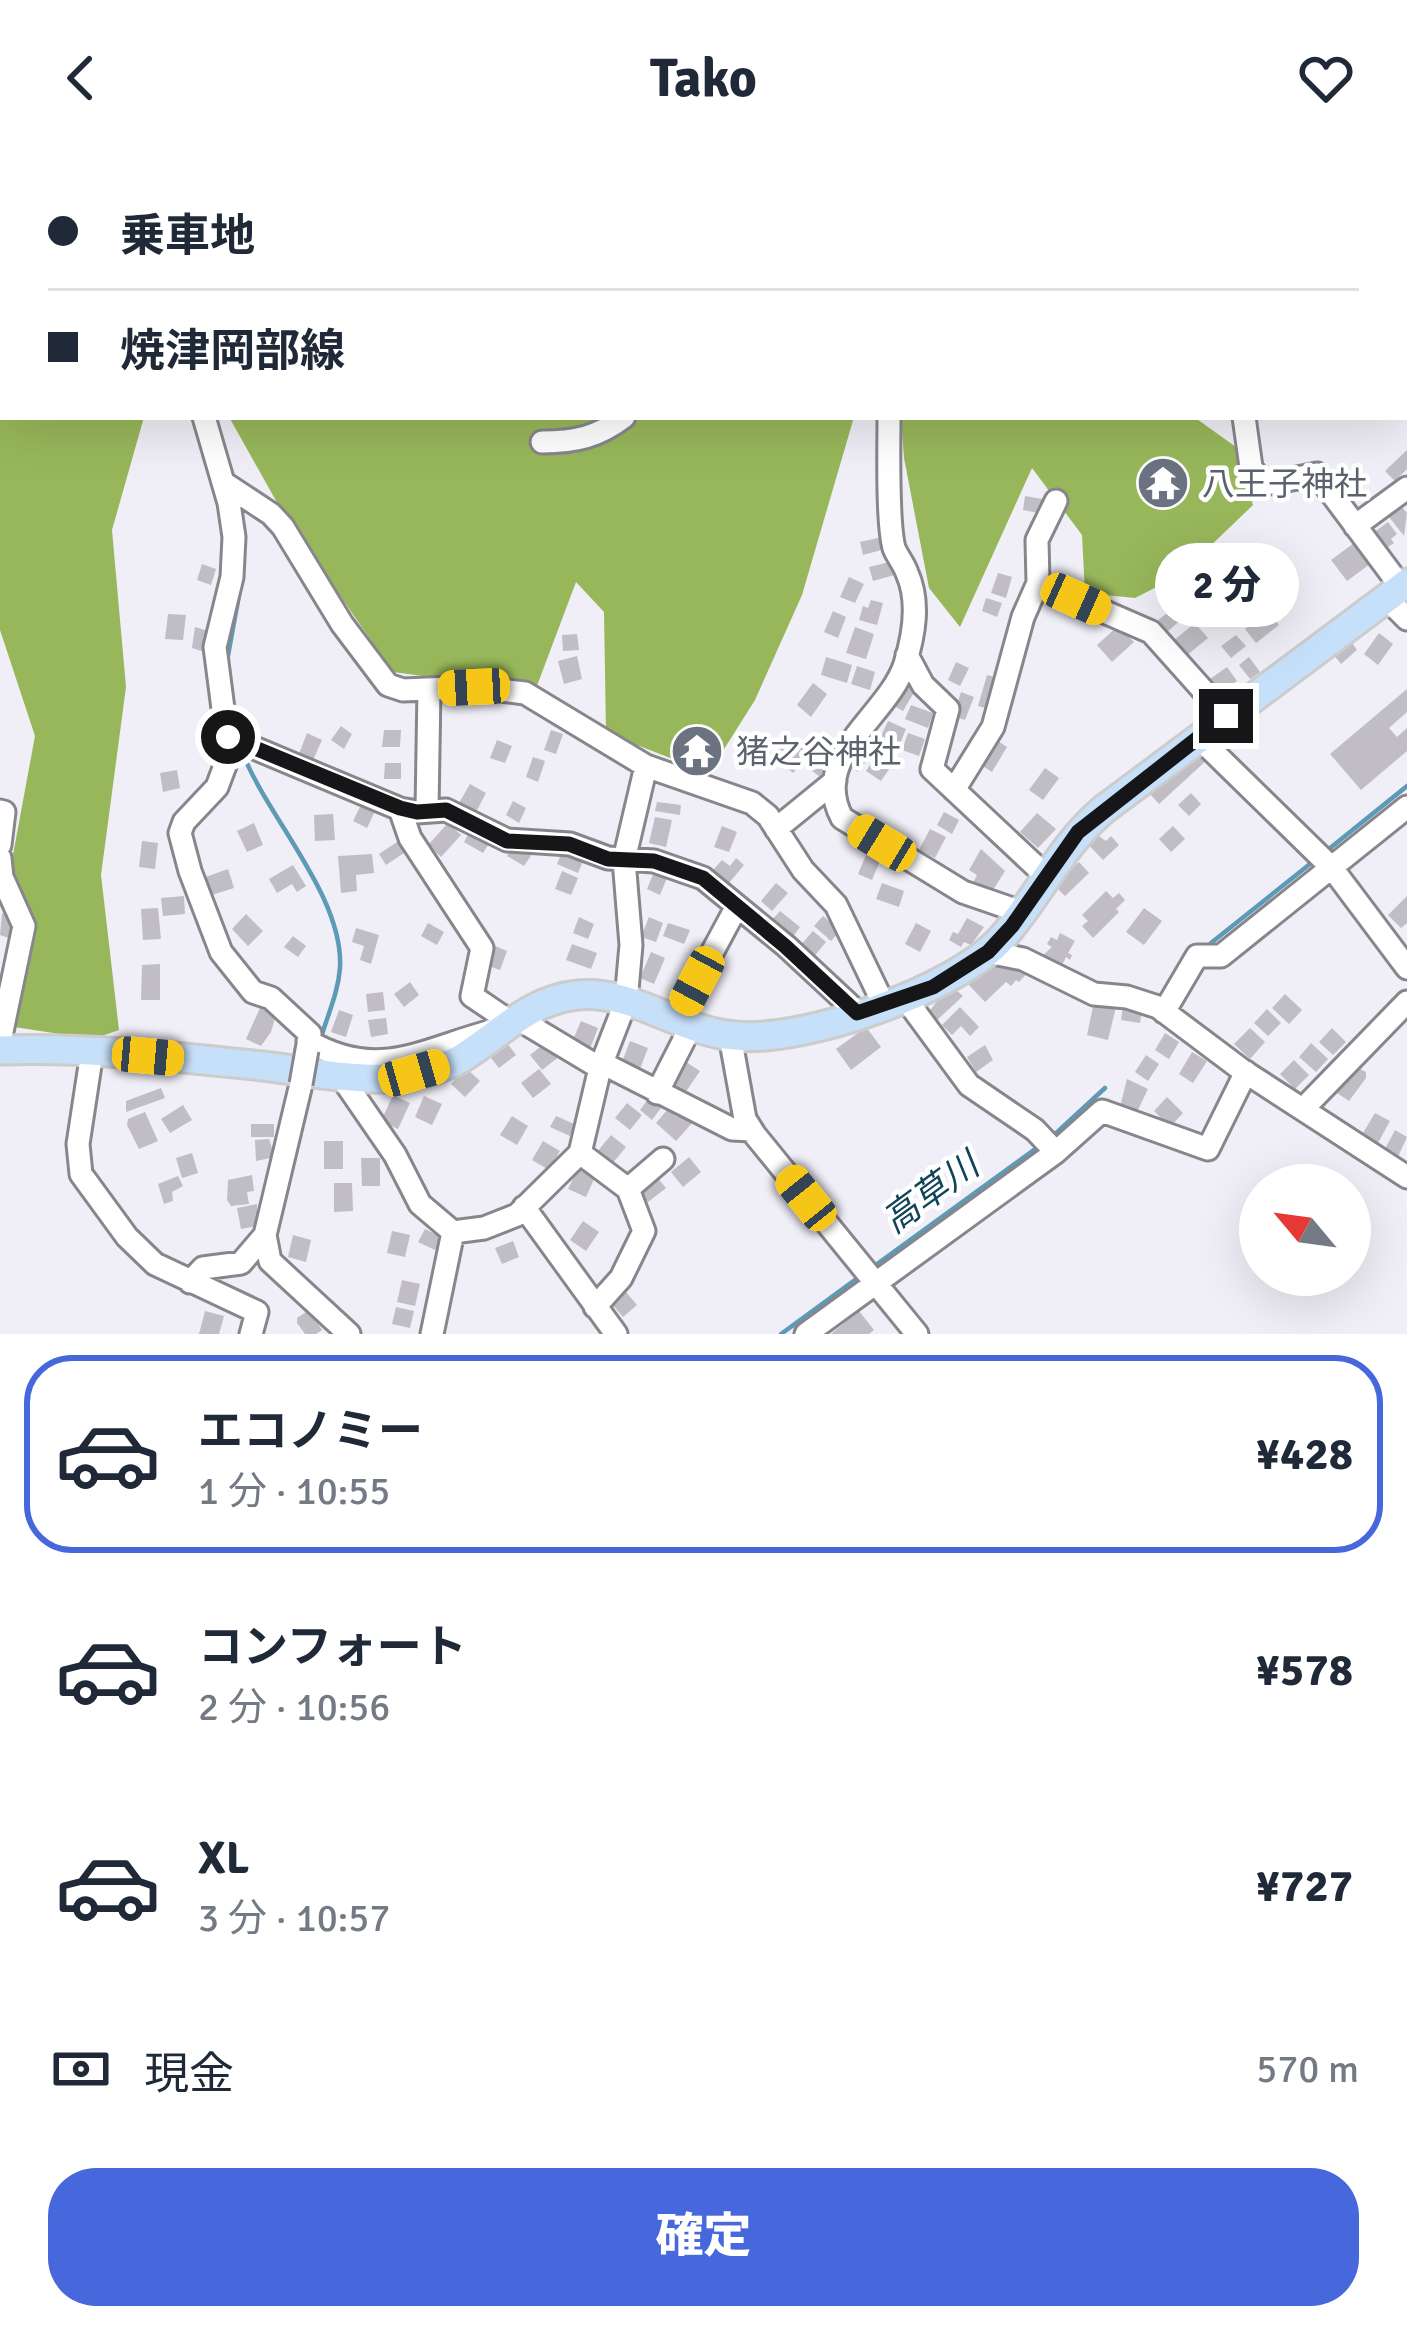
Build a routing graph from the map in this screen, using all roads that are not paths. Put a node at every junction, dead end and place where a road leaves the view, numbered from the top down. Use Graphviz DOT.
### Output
graph roads {
  1 [pos="205,420"];
  2 [pos="619,420"];
  3 [pos="889,420"];
  4 [pos="1244,420"];
  5 [pos="542,442"];
  6 [pos="224,483"];
  7 [pos="1407,488"];
  8 [pos="1057,500"];
  9 [pos="1355,526"];
  10 [pos="1038,583"];
  11 [pos="1398,590"];
  12 [pos="1407,620"];
  13 [pos="907,655"];
  14 [pos="429,689"];
  15 [pos="1226,716"];
  16 [pos="228,737"];
  17 [pos="1198,737"];
  18 [pos="646,766"];
  19 [pos="835,781"];
  20 [pos="954,790"];
  21 [pos="1407,807"];
  22 [pos="400,808"];
  23 [pos="427,810"];
  24 [pos="0,811"];
  25 [pos="776,829"];
  26 [pos="0,844"];
  27 [pos="0,858"];
  28 [pos="624,860"];
  29 [pos="1322,860"];
  30 [pos="1045,875"];
  31 [pos="1,877"];
  32 [pos="737,906"];
  33 [pos="1022,913"];
  34 [pos="10,944"];
  35 [pos="988,952"];
  36 [pos="1407,968"];
  37 [pos="626,1001"];
  38 [pos="1407,1001"];
  39 [pos="882,1005"];
  40 [pos="1164,1012"];
  41 [pos="684,1021"];
  42 [pos="508,1022"];
  43 [pos="1,1032"];
  44 [pos="730,1036"];
  45 [pos="308,1046"];
  46 [pos="92,1052"];
  47 [pos="601,1066"];
  48 [pos="1246,1072"];
  49 [pos="340,1075"];
  50 [pos="657,1093"];
  51 [pos="1303,1109"];
  52 [pos="752,1130"];
  53 [pos="1046,1142"];
  54 [pos="580,1153"];
  55 [pos="663,1159"];
  56 [pos="1406,1175"];
  57 [pos="628,1189"];
  58 [pos="524,1207"];
  59 [pos="453,1232"];
  60 [pos="265,1235"];
  61 [pos="874,1281"];
  62 [pos="190,1282"];
  63 [pos="595,1307"];
  64 [pos="251,1334"];
  65 [pos="349,1334"];
  66 [pos="432,1334"];
  67 [pos="616,1334"];
  68 [pos="806,1334"];
  69 [pos="917,1334"];
  1 -- 6 [label="street"];
  2 -- 5 [label="street"];
  3 -- 13 [label="street"];
  4 -- 9 [label="street"];
  6 -- 14 [label="street"];
  6 -- 16 [label="street"];
  7 -- 9 [label="street"];
  8 -- 10 [label="street"];
  9 -- 11 [label="street"];
  10 -- 15 [label="street"];
  10 -- 20 [label="street"];
  11 -- 12 [label="street"];
  11 -- 15 [label="main road"];
  13 -- 19 [label="street"];
  13 -- 20 [label="street"];
  14 -- 18 [label="street"];
  14 -- 23 [label="street"];
  15 -- 17 [label="main road"];
  16 -- 22 [label="street"];
  16 -- 45 [label="street"];
  17 -- 29 [label="street"];
  17 -- 30 [label="main road"];
  18 -- 25 [label="street"];
  18 -- 28 [label="street"];
  19 -- 25 [label="street"];
  19 -- 33 [label="street"];
  20 -- 30 [label="street"];
  21 -- 29 [label="street"];
  22 -- 23 [label="street"];
  22 -- 42 [label="street"];
  23 -- 28 [label="street"];
  24 -- 26 [label="street"];
  25 -- 39 [label="street"];
  27 -- 31 [label="street"];
  28 -- 32 [label="street"];
  28 -- 37 [label="street"];
  29 -- 36 [label="street"];
  29 -- 40 [label="street"];
  30 -- 33 [label="main road"];
  31 -- 34 [label="street"];
  32 -- 39 [label="street"];
  32 -- 41 [label="street"];
  33 -- 35 [label="main road"];
  34 -- 43 [label="street"];
  35 -- 39 [label="main road"];
  35 -- 40 [label="street"];
  37 -- 41 [label="main road"];
  37 -- 42 [label="main road"];
  37 -- 47 [label="street"];
  38 -- 51 [label="street"];
  39 -- 44 [label="main road"];
  39 -- 53 [label="street"];
  40 -- 48 [label="street"];
  41 -- 44 [label="main road"];
  41 -- 50 [label="street"];
  42 -- 45 [label="street"];
  42 -- 47 [label="street"];
  42 -- 49 [label="main road"];
  43 -- 46 [label="main road"];
  44 -- 52 [label="street"];
  45 -- 60 [label="street, bridge"];
  46 -- 49 [label="main road"];
  46 -- 62 [label="street"];
  47 -- 50 [label="street"];
  47 -- 54 [label="street"];
  48 -- 51 [label="street"];
  48 -- 61 [label="street"];
  49 -- 59 [label="street"];
  50 -- 52 [label="street"];
  51 -- 56 [label="street"];
  52 -- 61 [label="street"];
  54 -- 57 [label="street"];
  54 -- 58 [label="street"];
  55 -- 57 [label="street"];
  57 -- 63 [label="street"];
  58 -- 59 [label="street"];
  58 -- 63 [label="street"];
  59 -- 66 [label="street"];
  60 -- 62 [label="street"];
  60 -- 65 [label="street"];
  61 -- 68 [label="street"];
  61 -- 69 [label="street"];
  62 -- 64 [label="street"];
  63 -- 67 [label="street"];
}
